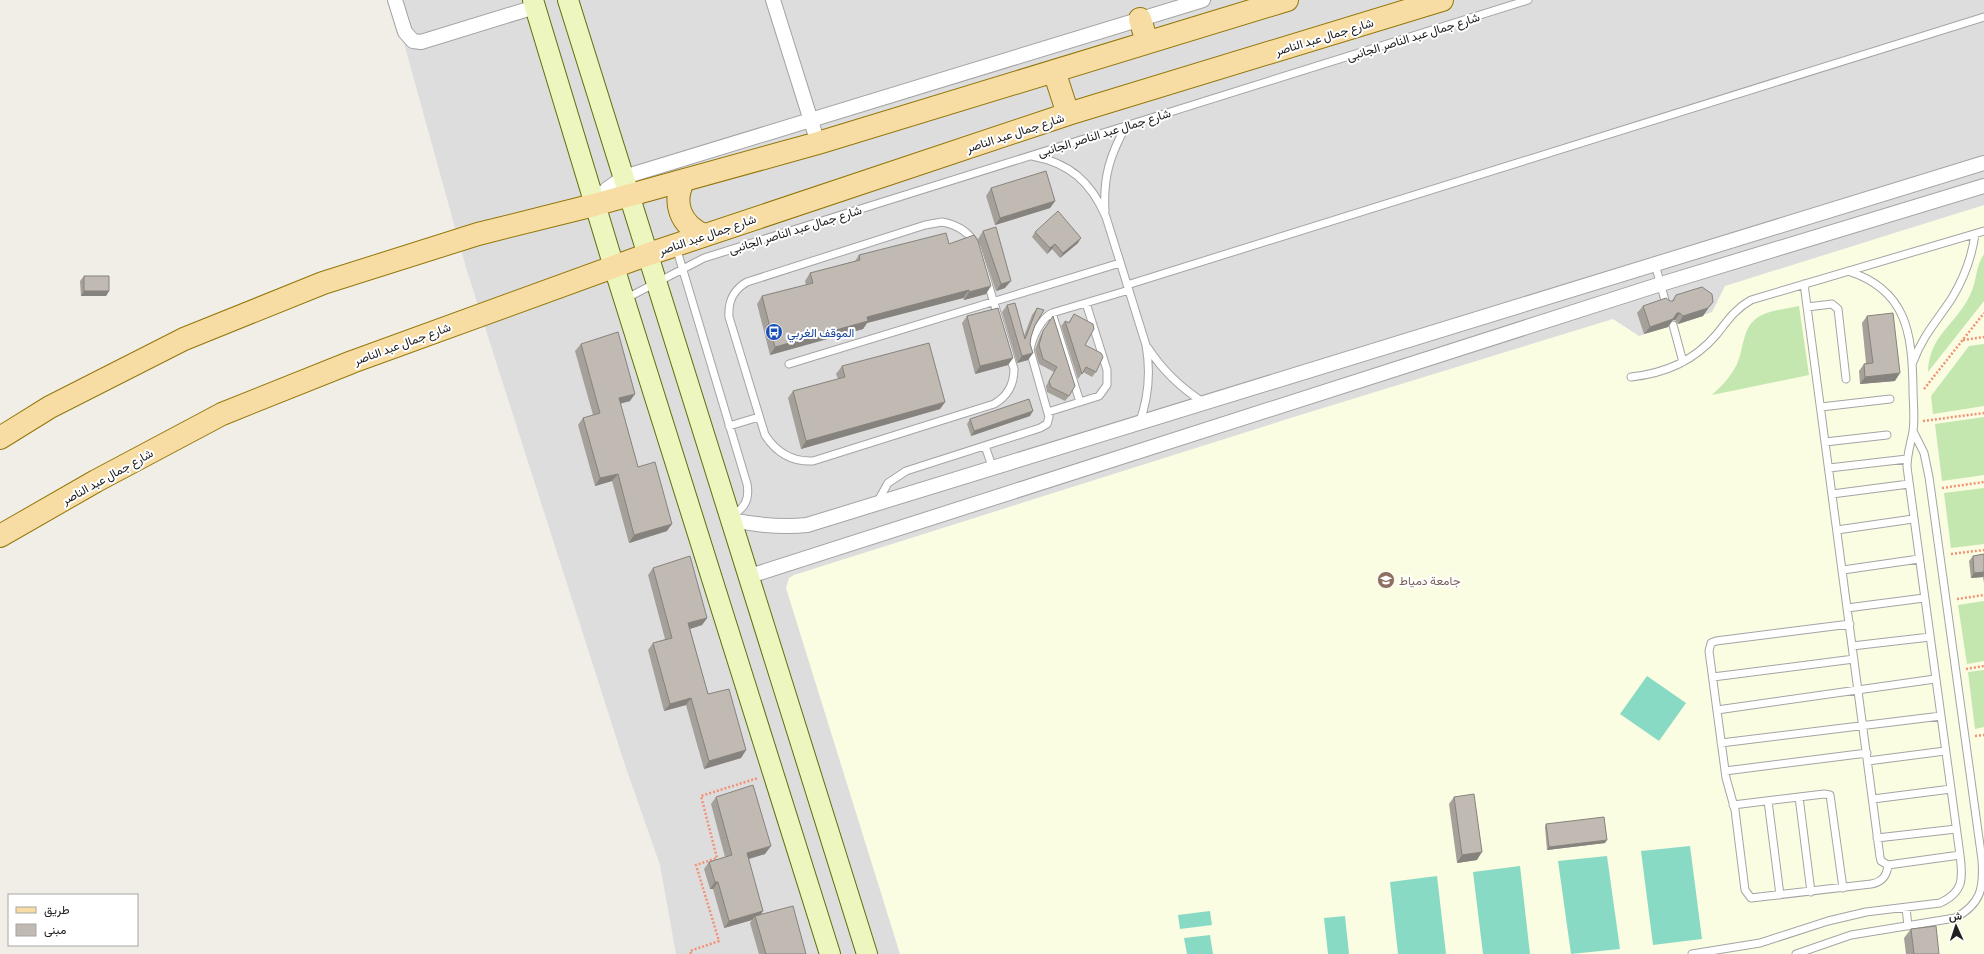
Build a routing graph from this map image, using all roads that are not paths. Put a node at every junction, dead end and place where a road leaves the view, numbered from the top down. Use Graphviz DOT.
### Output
graph roads {
  1 [pos="395,0"];
  2 [pos="568,0"];
  3 [pos="773,0"];
  4 [pos="1203,0"];
  5 [pos="1287,0"];
  6 [pos="1442,0"];
  7 [pos="1528,0"];
  8 [pos="534,3"];
  9 [pos="1984,17"];
  10 [pos="1140,19"];
  11 [pos="1147,42"];
  12 [pos="1054,71"];
  13 [pos="1068,114"];
  14 [pos="811,120"];
  15 [pos="1126,126"];
  16 [pos="818,142"];
  17 [pos="1029,156"];
  18 [pos="1984,163"];
  19 [pos="684,180"];
  20 [pos="627,186"];
  21 [pos="1984,186"];
  22 [pos="594,205"];
  23 [pos="1106,217"];
  24 [pos="1984,231"];
  25 [pos="1975,234"];
  26 [pos="704,235"];
  27 [pos="675,245"];
  28 [pos="649,254"];
  29 [pos="1120,263"];
  30 [pos="1655,264"];
  31 [pos="614,267"];
  32 [pos="682,268"];
  33 [pos="1848,271"];
  34 [pos="657,282"];
  35 [pos="1661,284"];
  36 [pos="1804,284"];
  37 [pos="1128,288"];
  38 [pos="625,299"];
  39 [pos="994,301"];
  40 [pos="1086,303"];
  41 [pos="1666,304"];
  42 [pos="1807,307"];
  43 [pos="1052,313"];
  44 [pos="1673,325"];
  45 [pos="1146,345"];
  46 [pos="1683,362"];
  47 [pos="789,364"];
  48 [pos="1912,364"];
  49 [pos="1631,377"];
  50 [pos="1846,379"];
  51 [pos="1890,399"];
  52 [pos="1080,402"];
  53 [pos="1205,403"];
  54 [pos="1821,407"];
  55 [pos="1048,412"];
  56 [pos="759,417"];
  57 [pos="1139,424"];
  58 [pos="729,426"];
  59 [pos="1913,431"];
  60 [pos="1887,435"];
  61 [pos="0,438"];
  62 [pos="1825,442"];
  63 [pos="985,446"];
  64 [pos="1907,459"];
  65 [pos="1829,468"];
  66 [pos="993,469"];
  67 [pos="1909,484"];
  68 [pos="1832,494"];
  69 [pos="876,505"];
  70 [pos="731,518"];
  71 [pos="1913,519"];
  72 [pos="1837,530"];
  73 [pos="0,536"];
  74 [pos="1919,560"];
  75 [pos="1842,570"];
  76 [pos="750,576"];
  77 [pos="1924,598"];
  78 [pos="1847,608"];
  79 [pos="1850,624"];
  80 [pos="1930,637"];
  81 [pos="1852,646"];
  82 [pos="1854,659"];
  83 [pos="1712,677"];
  84 [pos="1935,679"];
  85 [pos="1858,689"];
  86 [pos="1717,710"];
  87 [pos="1941,716"];
  88 [pos="1863,726"];
  89 [pos="1721,743"];
  90 [pos="1946,751"];
  91 [pos="1867,752"];
  92 [pos="1868,761"];
  93 [pos="1725,771"];
  94 [pos="1951,789"];
  95 [pos="1799,797"];
  96 [pos="1873,799"];
  97 [pos="1768,801"];
  98 [pos="1733,805"];
  99 [pos="1956,829"];
  100 [pos="1877,838"];
  101 [pos="1960,855"];
  102 [pos="1888,865"];
  103 [pos="1843,888"];
  104 [pos="1811,892"];
  105 [pos="1780,895"];
  106 [pos="1906,908"];
  107 [pos="1908,926"];
  108 [pos="830,954"];
  109 [pos="867,954"];
  110 [pos="1692,954"];
  111 [pos="1796,954"];
  1 -- 8 [label="street"];
  2 -- 20 [label="main road"];
  3 -- 14 [label="street"];
  4 -- 10 [label="street"];
  5 -- 11 [label="main road"];
  6 -- 13 [label="main road, شارع جمال عبد الناصر"];
  7 -- 15 [label="lane, شارع جمال عبد الناصر الجانبى"];
  8 -- 22 [label="main road"];
  9 -- 37 [label="lane"];
  10 -- 11 [label="main road"];
  10 -- 14 [label="street"];
  11 -- 12 [label="main road"];
  12 -- 13 [label="main road"];
  12 -- 16 [label="main road"];
  13 -- 26 [label="main road, شارع جمال عبد الناصر"];
  14 -- 16 [label="street"];
  14 -- 20 [label="street"];
  15 -- 17 [label="lane, شارع جمال عبد الناصر الجانبى"];
  15 -- 23 [label="lane"];
  16 -- 19 [label="main road"];
  17 -- 23 [label="lane"];
  17 -- 32 [label="lane, شارع جمال عبد الناصر الجانبى"];
  18 -- 30 [label="street"];
  19 -- 20 [label="main road"];
  19 -- 26 [label="main road"];
  20 -- 22 [label="main road"];
  20 -- 28 [label="main road"];
  21 -- 35 [label="street"];
  22 -- 31 [label="main road"];
  22 -- 61 [label="main road"];
  23 -- 29 [label="lane"];
  24 -- 25 [label="lane"];
  25 -- 33 [label="lane"];
  25 -- 48 [label="lane"];
  26 -- 27 [label="main road, شارع جمال عبد الناصر"];
  27 -- 28 [label="main road, شارع جمال عبد الناصر"];
  27 -- 32 [label="lane"];
  28 -- 31 [label="main road, شارع جمال عبد الناصر"];
  28 -- 34 [label="main road"];
  29 -- 37 [label="lane"];
  29 -- 39 [label="lane"];
  30 -- 35 [label="lane"];
  30 -- 53 [label="street"];
  31 -- 38 [label="main road"];
  31 -- 73 [label="main road, شارع جمال عبد الناصر"];
  32 -- 34 [label="lane, شارع جمال عبد الناصر الجانبى"];
  32 -- 58 [label="lane"];
  33 -- 36 [label="lane"];
  33 -- 48 [label="lane"];
  34 -- 38 [label="lane, شارع جمال عبد الناصر الجانبى"];
  34 -- 70 [label="main road"];
  35 -- 41 [label="lane"];
  35 -- 76 [label="street"];
  36 -- 42 [label="lane"];
  36 -- 46 [label="lane"];
  37 -- 40 [label="lane"];
  37 -- 45 [label="lane"];
  38 -- 108 [label="main road"];
  39 -- 47 [label="lane"];
  39 -- 56 [label="lane"];
  39 -- 56 [label="lane"];
  40 -- 43 [label="lane"];
  40 -- 52 [label="lane"];
  42 -- 50 [label="lane"];
  42 -- 54 [label="lane"];
  43 -- 52 [label="lane"];
  43 -- 55 [label="lane"];
  44 -- 46 [label="lane"];
  45 -- 53 [label="lane"];
  45 -- 57 [label="lane"];
  46 -- 49 [label="lane"];
  48 -- 59 [label="lane"];
  51 -- 54 [label="lane"];
  52 -- 55 [label="lane"];
  53 -- 57 [label="street"];
  54 -- 62 [label="lane"];
  55 -- 63 [label="lane"];
  56 -- 58 [label="lane"];
  57 -- 66 [label="street"];
  58 -- 70 [label="lane"];
  59 -- 64 [label="lane"];
  59 -- 107 [label="lane"];
  60 -- 62 [label="lane"];
  62 -- 65 [label="lane"];
  63 -- 66 [label="lane"];
  63 -- 69 [label="lane"];
  64 -- 65 [label="lane"];
  64 -- 67 [label="lane"];
  65 -- 68 [label="lane"];
  66 -- 69 [label="street"];
  67 -- 68 [label="lane"];
  67 -- 71 [label="lane"];
  68 -- 72 [label="lane"];
  69 -- 70 [label="street"];
  70 -- 76 [label="main road"];
  71 -- 72 [label="lane"];
  71 -- 74 [label="lane"];
  72 -- 75 [label="lane"];
  74 -- 75 [label="lane"];
  74 -- 77 [label="lane"];
  75 -- 78 [label="lane"];
  76 -- 109 [label="main road"];
  77 -- 78 [label="lane"];
  77 -- 80 [label="lane"];
  78 -- 79 [label="lane"];
  79 -- 81 [label="lane"];
  79 -- 83 [label="lane"];
  80 -- 81 [label="lane"];
  80 -- 84 [label="lane"];
  81 -- 82 [label="lane"];
  82 -- 83 [label="lane"];
  82 -- 85 [label="lane"];
  83 -- 86 [label="lane"];
  84 -- 85 [label="lane"];
  84 -- 87 [label="lane"];
  85 -- 86 [label="lane"];
  85 -- 88 [label="lane"];
  86 -- 89 [label="lane"];
  87 -- 88 [label="lane"];
  87 -- 90 [label="lane"];
  88 -- 89 [label="lane"];
  88 -- 91 [label="lane"];
  89 -- 93 [label="lane"];
  90 -- 92 [label="lane"];
  90 -- 94 [label="lane"];
  91 -- 92 [label="lane"];
  91 -- 93 [label="lane"];
  92 -- 96 [label="lane"];
  93 -- 98 [label="lane"];
  94 -- 96 [label="lane"];
  94 -- 99 [label="lane"];
  95 -- 97 [label="lane"];
  95 -- 103 [label="lane"];
  95 -- 104 [label="lane"];
  96 -- 100 [label="lane"];
  97 -- 98 [label="lane"];
  97 -- 105 [label="lane"];
  98 -- 105 [label="lane"];
  99 -- 100 [label="lane"];
  99 -- 101 [label="lane"];
  100 -- 102 [label="lane"];
  101 -- 102 [label="lane"];
  101 -- 106 [label="lane"];
  102 -- 103 [label="lane"];
  103 -- 104 [label="lane"];
  104 -- 105 [label="lane"];
  106 -- 107 [label="lane"];
  106 -- 110 [label="lane"];
  107 -- 111 [label="lane"];
}
